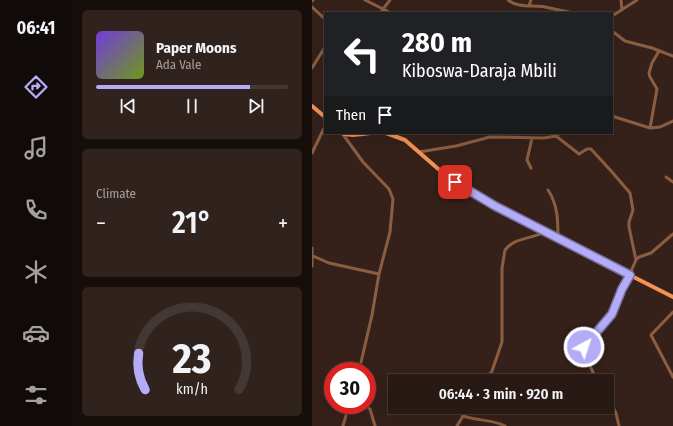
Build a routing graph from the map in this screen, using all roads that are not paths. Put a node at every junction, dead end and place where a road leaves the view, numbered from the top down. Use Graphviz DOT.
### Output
graph roads {
  1 [pos="364,0"];
  2 [pos="390,0"];
  3 [pos="508,0"];
  4 [pos="531,0"];
  5 [pos="621,0"];
  6 [pos="637,0"];
  7 [pos="529,6"];
  8 [pos="312,7"];
  9 [pos="552,9"];
  10 [pos="622,10"];
  11 [pos="382,11"];
  12 [pos="554,12"];
  13 [pos="568,12"];
  14 [pos="613,15"];
  15 [pos="324,18"];
  16 [pos="613,33"];
  17 [pos="324,50"];
  18 [pos="659,51"];
  19 [pos="673,56"];
  20 [pos="312,68"];
  21 [pos="312,106"];
  22 [pos="324,116"];
  23 [pos="613,116"];
  24 [pos="673,121"];
  25 [pos="324,128"];
  26 [pos="650,128"];
  27 [pos="343,134"];
  28 [pos="350,134"];
  29 [pos="364,134"];
  30 [pos="389,134"];
  31 [pos="559,134"];
  32 [pos="556,136"];
  33 [pos="532,138"];
  34 [pos="419,152"];
  35 [pos="312,153"];
  36 [pos="530,168"];
  37 [pos="666,177"];
  38 [pos="673,182"];
  39 [pos="548,190"];
  40 [pos="545,232"];
  41 [pos="673,234"];
  42 [pos="558,239"];
  43 [pos="312,248"];
  44 [pos="313,256"];
  45 [pos="636,260"];
  46 [pos="312,266"];
  47 [pos="379,274"];
  48 [pos="630,275"];
  49 [pos="673,297"];
  50 [pos="673,312"];
  51 [pos="361,362"];
  52 [pos="490,374"];
  53 [pos="594,374"];
  54 [pos="673,376"];
  55 [pos="614,409"];
  56 [pos="347,414"];
  57 [pos="371,414"];
  58 [pos="463,416"];
  59 [pos="344,426"];
  60 [pos="375,426"];
  61 [pos="457,426"];
  62 [pos="505,426"];
  63 [pos="619,426"];
  1 -- 11 [label="street"];
  2 -- 11 [label="street"];
  3 -- 7 [label="street"];
  4 -- 7 [label="street"];
  5 -- 10 [label="street"];
  6 -- 10 [label="street"];
  7 -- 9 [label="street"];
  8 -- 15 [label="street"];
  9 -- 12 [label="street"];
  9 -- 13 [label="street"];
  10 -- 14 [label="street"];
  16 -- 18 [label="street"];
  17 -- 20 [label="street"];
  18 -- 19 [label="street"];
  18 -- 26 [label="street"];
  21 -- 22 [label="main road"];
  23 -- 26 [label="street"];
  24 -- 26 [label="street"];
  25 -- 35 [label="street"];
  27 -- 47 [label="street"];
  28 -- 29 [label="main road"];
  30 -- 34 [label="main road"];
  31 -- 32 [label="street"];
  32 -- 33 [label="street"];
  32 -- 45 [label="street"];
  33 -- 34 [label="street"];
  33 -- 36 [label="street"];
  34 -- 40 [label="main road"];
  37 -- 38 [label="street"];
  39 -- 42 [label="street"];
  40 -- 42 [label="main road"];
  40 -- 52 [label="street"];
  41 -- 45 [label="street"];
  42 -- 48 [label="main road"];
  43 -- 44 [label="street"];
  44 -- 46 [label="street"];
  44 -- 47 [label="street"];
  45 -- 48 [label="street"];
  47 -- 51 [label="street"];
  48 -- 49 [label="main road"];
  48 -- 53 [label="street"];
  50 -- 54 [label="street"];
  55 -- 63 [label="street"];
  56 -- 59 [label="street"];
  57 -- 60 [label="street"];
  58 -- 61 [label="street"];
  58 -- 62 [label="street"];
}
